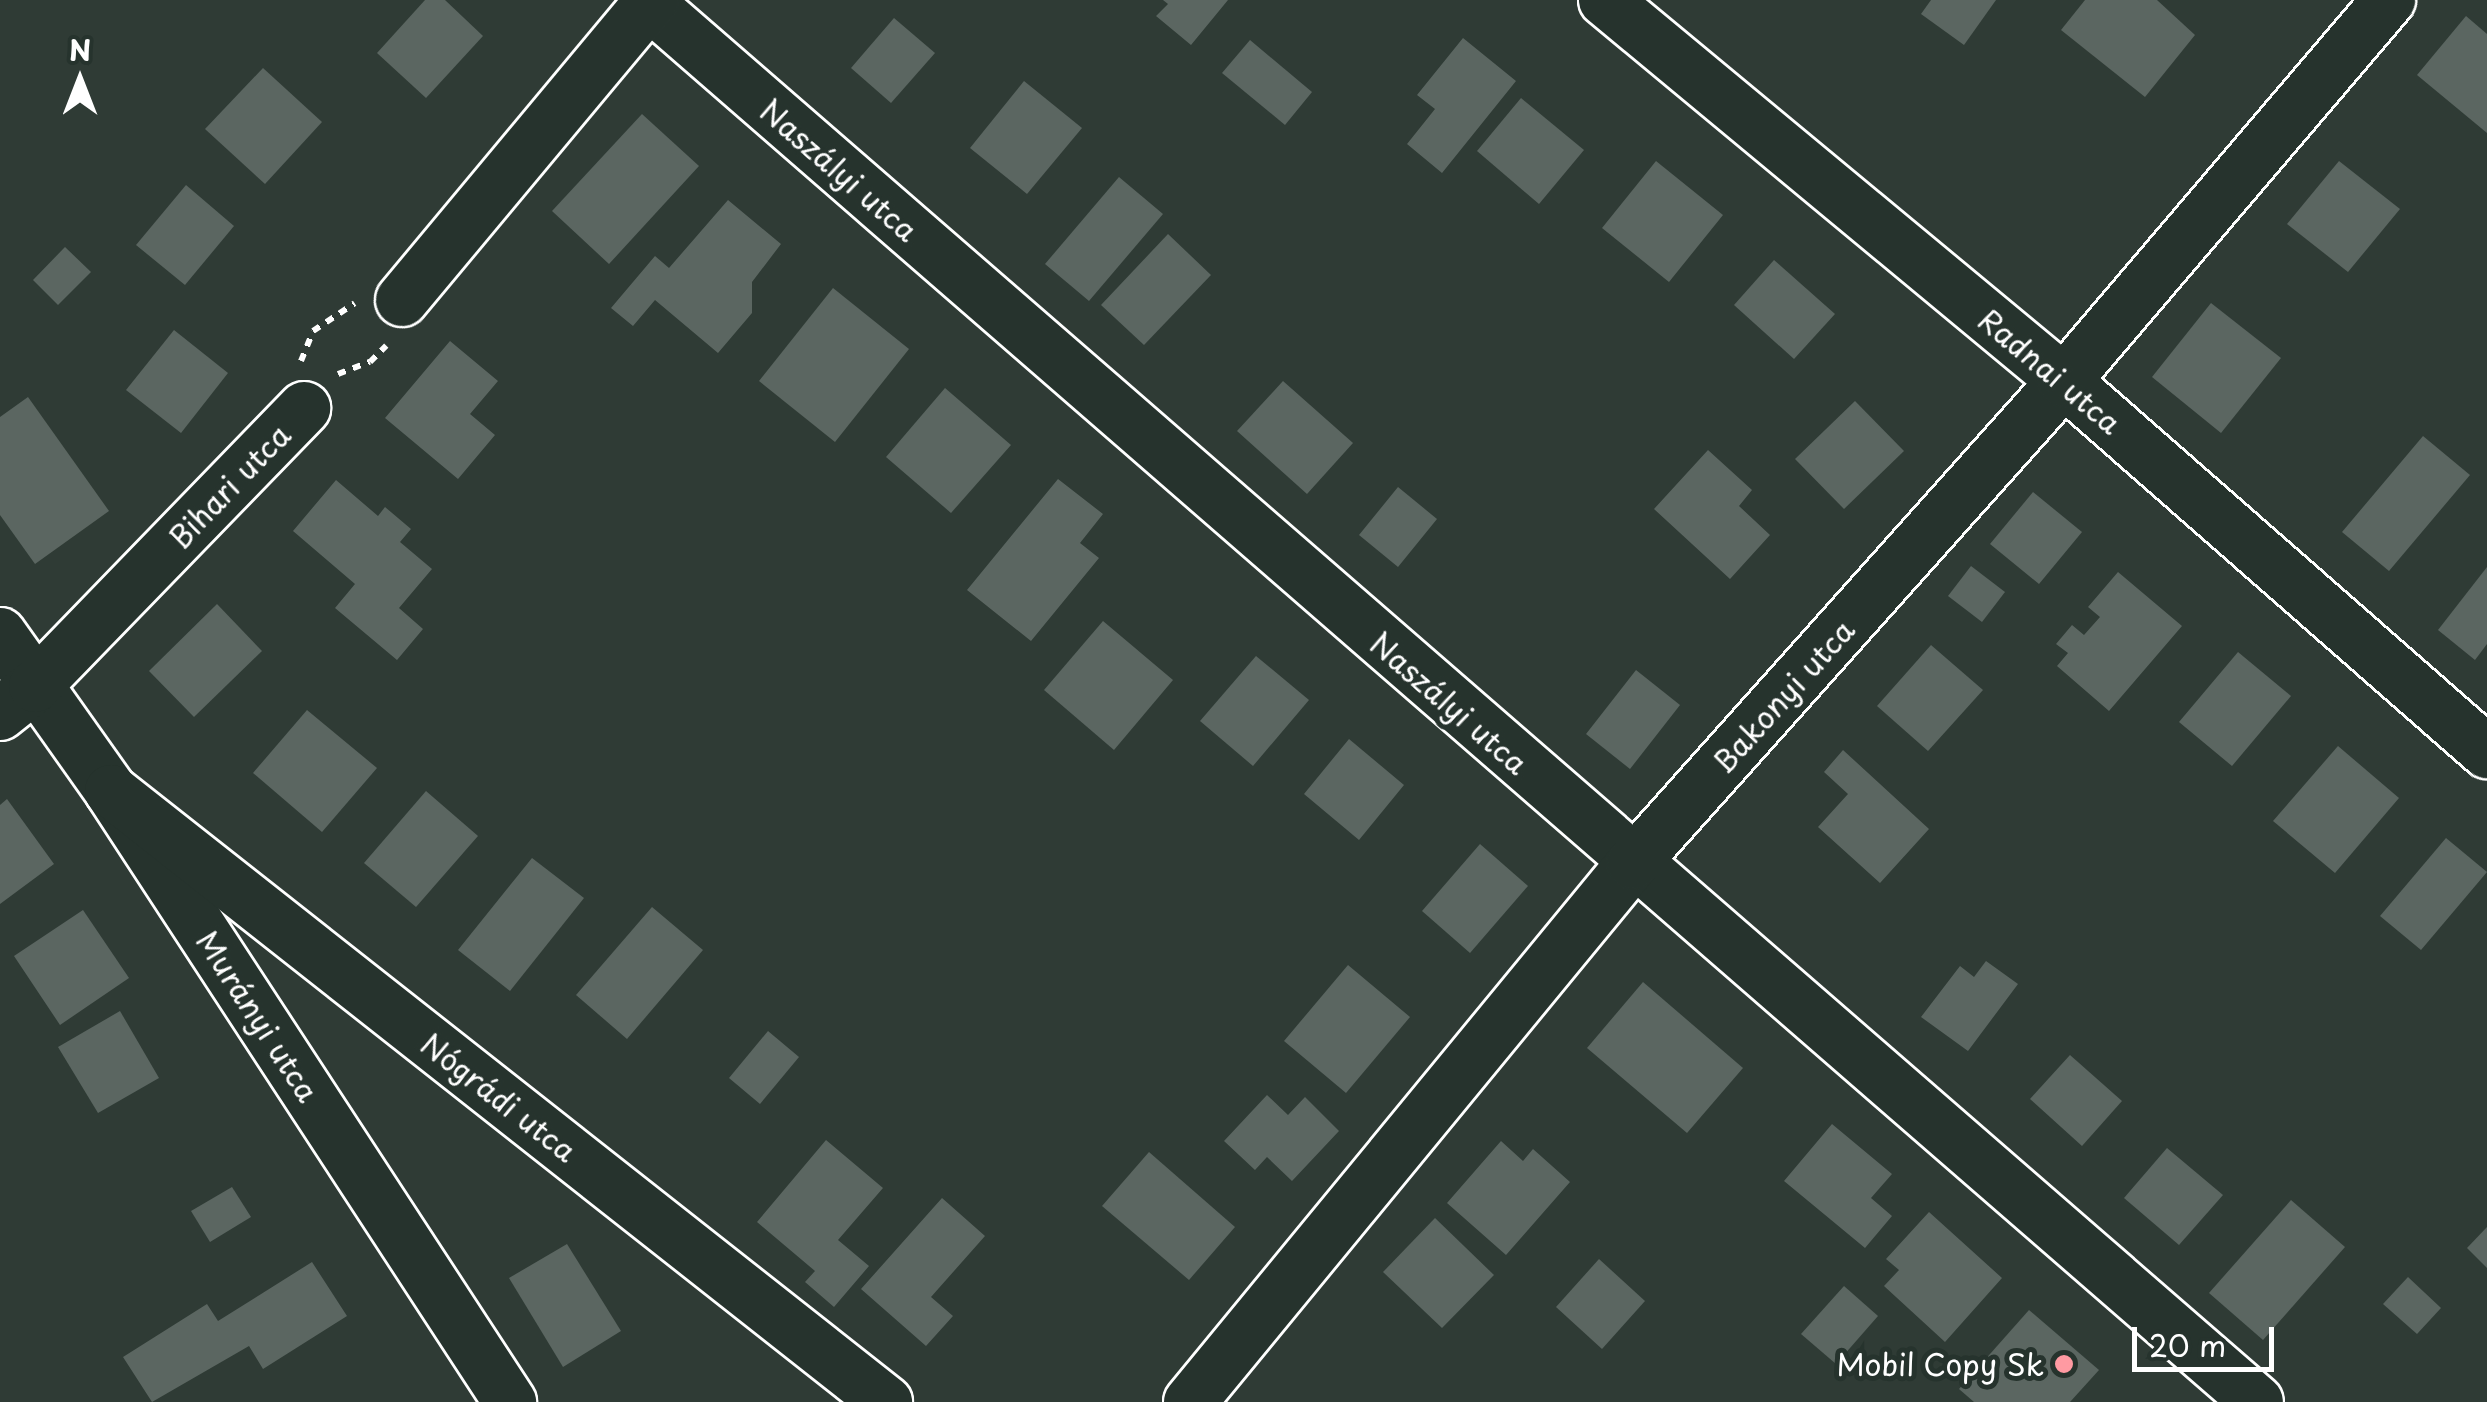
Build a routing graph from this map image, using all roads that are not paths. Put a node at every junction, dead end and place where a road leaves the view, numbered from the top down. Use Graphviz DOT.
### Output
graph roads {
  1 [pos="1605,0"];
  2 [pos="2389,0"];
  3 [pos="648,1"];
  4 [pos="409,292"];
  5 [pos="2064,381"];
  6 [pos="300,392"];
  7 [pos="0,634"];
  8 [pos="17,700"];
  9 [pos="2487,752"];
  10 [pos="111,792"];
  11 [pos="1633,864"];
  12 [pos="510,1402"];
  13 [pos="886,1402"];
  14 [pos="1190,1402"];
  15 [pos="2257,1402"];
  1 -- 5 [label="street, Radnai utca"];
  2 -- 5 [label="street, Bakonyi utca"];
  3 -- 4 [label="street"];
  3 -- 11 [label="street, Naszályi utca"];
  5 -- 9 [label="street, Radnai utca"];
  5 -- 11 [label="street, Bakonyi utca"];
  6 -- 8 [label="street, Bihari utca"];
  7 -- 8 [label="street, Murányi utca"];
  8 -- 10 [label="street, Murányi utca"];
  10 -- 12 [label="street, Murányi utca"];
  10 -- 13 [label="street, Nógrádi utca"];
  11 -- 14 [label="street, Bakonyi utca"];
  11 -- 15 [label="street, Naszályi utca"];
}
